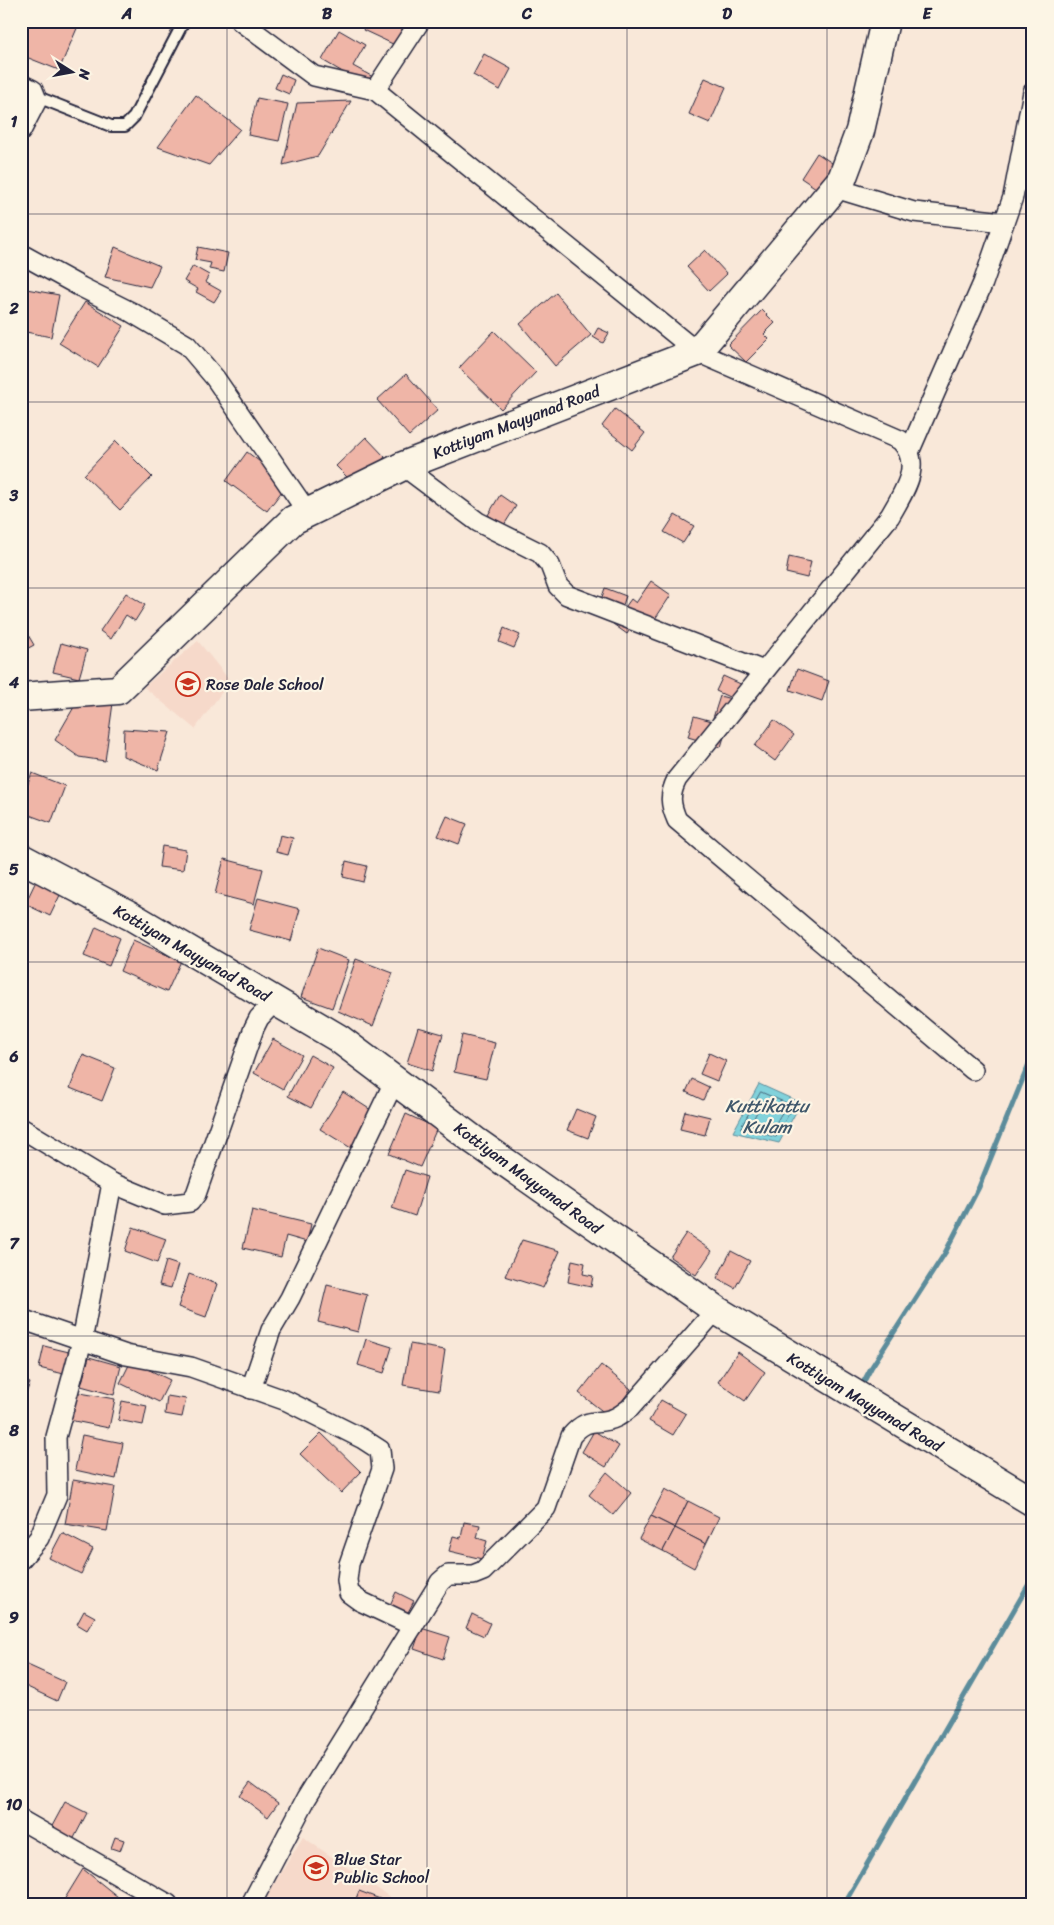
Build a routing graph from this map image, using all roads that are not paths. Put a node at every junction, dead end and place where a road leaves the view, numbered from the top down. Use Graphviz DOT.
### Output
graph roads {
  1 [pos="184,21"];
  2 [pos="240,21"];
  3 [pos="420,21"];
  4 [pos="885,21"];
  5 [pos="28,90"];
  6 [pos="375,90"];
  7 [pos="1033,92"];
  8 [pos="21,131"];
  9 [pos="835,188"];
  10 [pos="1004,222"];
  11 [pos="21,254"];
  12 [pos="697,352"];
  13 [pos="910,450"];
  14 [pos="403,466"];
  15 [pos="308,512"];
  16 [pos="764,671"];
  17 [pos="21,697"];
  18 [pos="21,858"];
  19 [pos="276,1001"];
  20 [pos="973,1070"];
  21 [pos="395,1080"];
  22 [pos="21,1128"];
  23 [pos="112,1183"];
  24 [pos="716,1310"];
  25 [pos="21,1319"];
  26 [pos="82,1340"];
  27 [pos="251,1388"];
  28 [pos="1033,1502"];
  29 [pos="21,1559"];
  30 [pos="413,1626"];
  31 [pos="21,1820"];
  32 [pos="168,1904"];
  33 [pos="251,1904"];
  1 -- 5 [label="lane"];
  2 -- 6 [label="street"];
  3 -- 6 [label="street"];
  4 -- 9 [label="street, Kottiyam Mayyanad Road"];
  5 -- 8 [label="street"];
  6 -- 12 [label="street"];
  7 -- 10 [label="street"];
  9 -- 10 [label="street"];
  9 -- 12 [label="street, Kottiyam Mayyanad Road"];
  10 -- 13 [label="street"];
  11 -- 15 [label="street"];
  12 -- 13 [label="street"];
  12 -- 14 [label="street, Kottiyam Mayyanad Road"];
  13 -- 16 [label="street"];
  14 -- 15 [label="street, Kottiyam Mayyanad Road"];
  14 -- 16 [label="street"];
  15 -- 17 [label="street, Kottiyam Mayyanad Road"];
  16 -- 20 [label="street"];
  18 -- 19 [label="street, Kottiyam Mayyanad Road"];
  19 -- 21 [label="street, Kottiyam Mayyanad Road"];
  19 -- 23 [label="street"];
  21 -- 24 [label="street, Kottiyam Mayyanad Road"];
  21 -- 27 [label="street"];
  22 -- 23 [label="street"];
  23 -- 26 [label="street"];
  24 -- 28 [label="street, Kottiyam Mayyanad Road"];
  24 -- 30 [label="street"];
  25 -- 26 [label="street"];
  26 -- 27 [label="street"];
  26 -- 29 [label="street"];
  27 -- 30 [label="street"];
  30 -- 33 [label="street"];
  31 -- 32 [label="street"];
}
